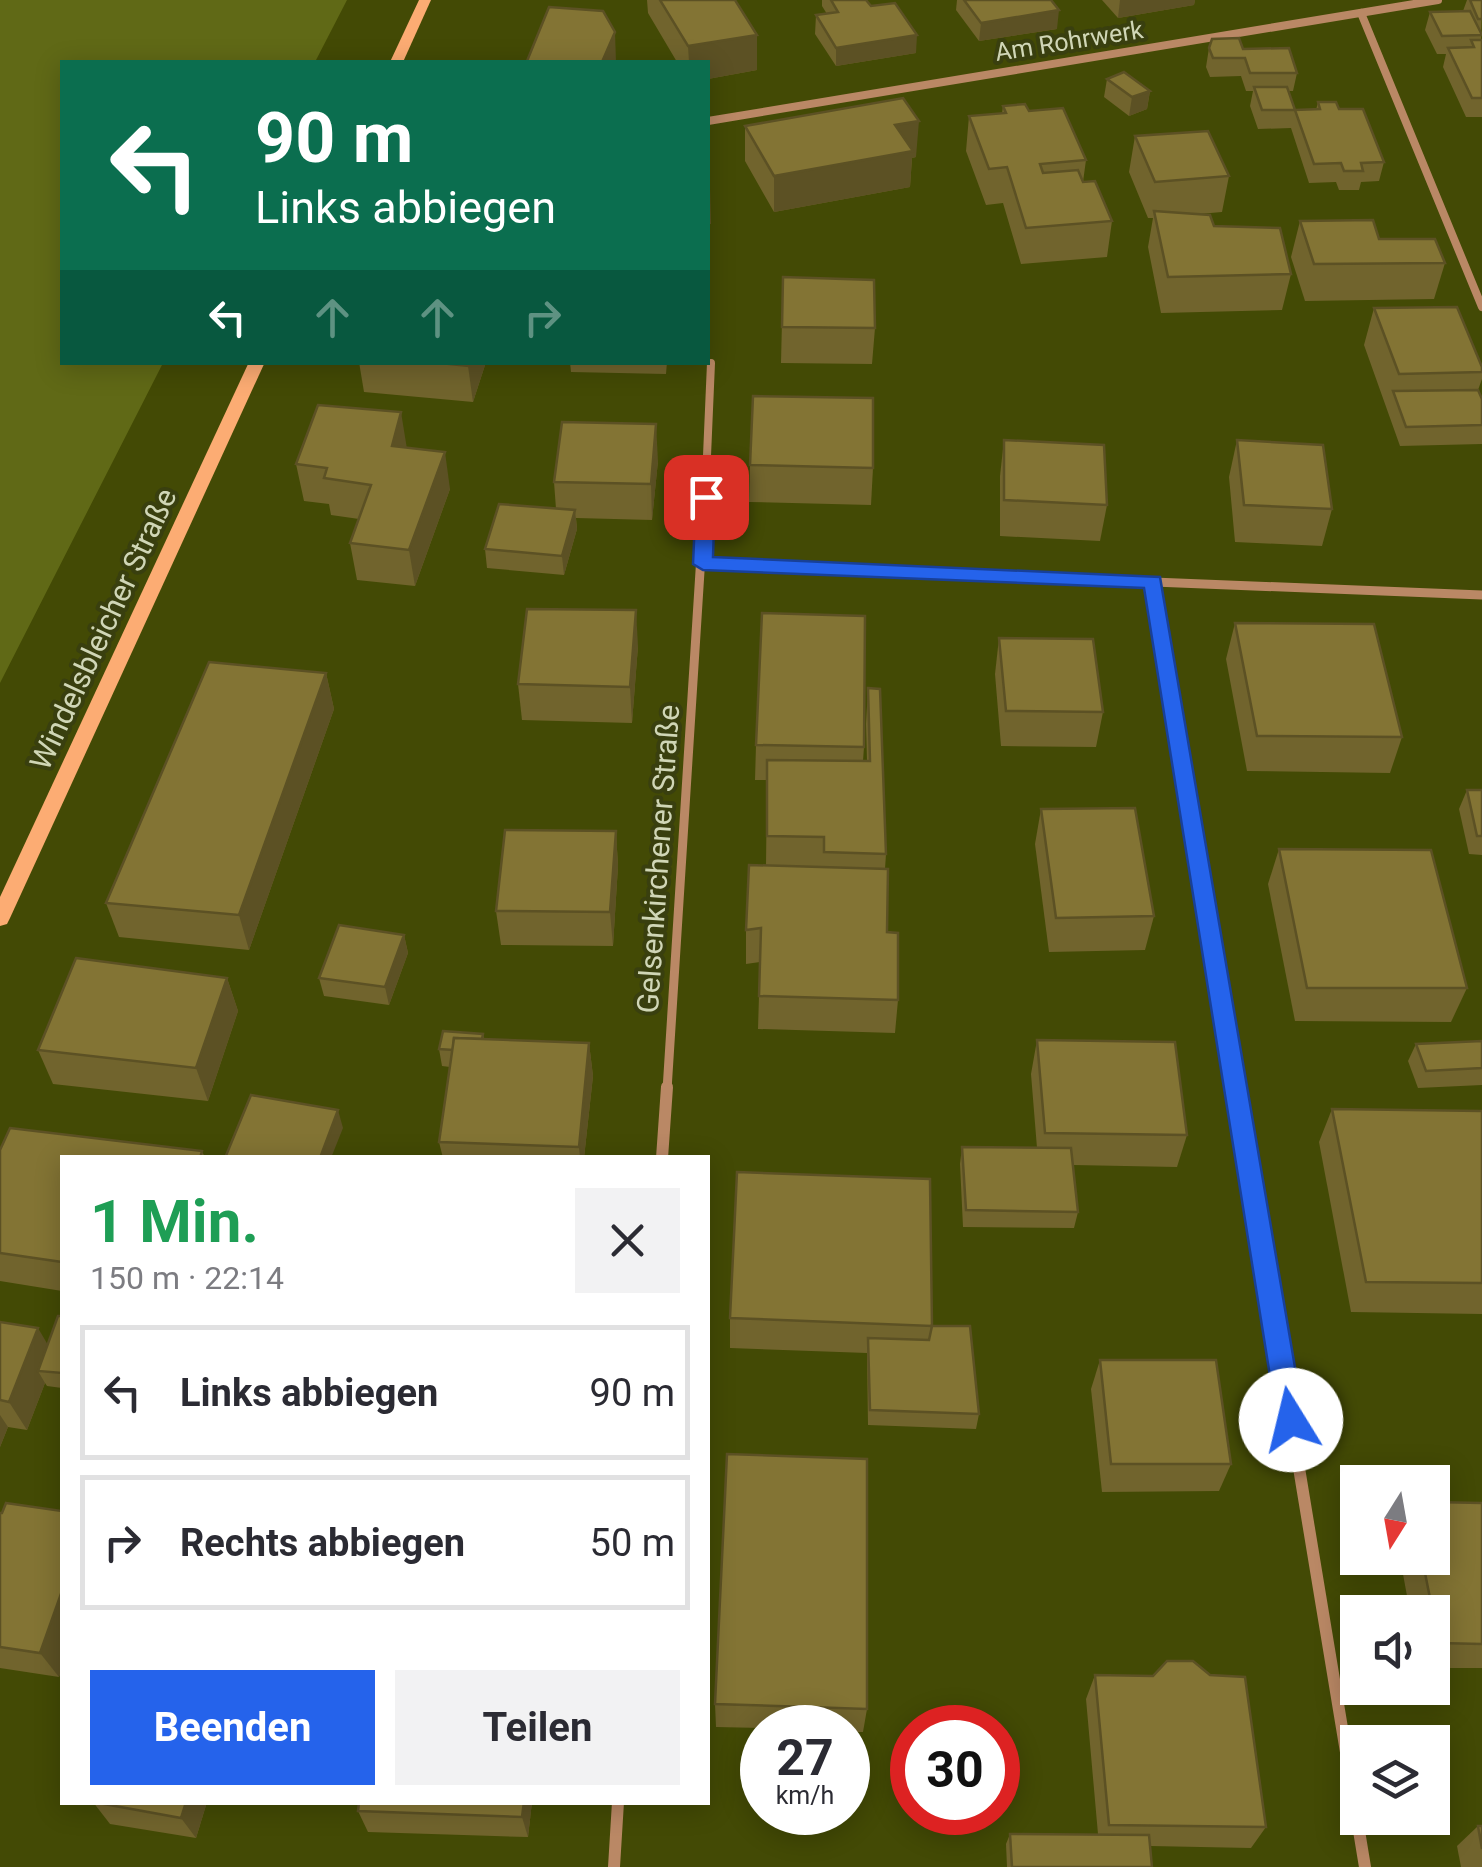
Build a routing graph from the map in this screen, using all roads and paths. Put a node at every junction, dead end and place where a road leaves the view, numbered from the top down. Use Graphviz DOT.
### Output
graph roads {
  1 [pos="425,0"];
  2 [pos="1438,0"];
  3 [pos="1361,13"];
  4 [pos="397,60"];
  5 [pos="710,121"];
  6 [pos="1482,308"];
  7 [pos="711,363"];
  8 [pos="256,365"];
  9 [pos="703,564"];
  10 [pos="1153,582"];
  11 [pos="1482,594"];
  12 [pos="0,918"];
  13 [pos="662,1155"];
  14 [pos="618,1805"];
  15 [pos="614,1867"];
  16 [pos="1366,1867"];
  1 -- 4 [label="main road"];
  2 -- 3 [label="street, Am Rohrwerk"];
  3 -- 5 [label="street, Am Rohrwerk"];
  3 -- 6 [label="street"];
  7 -- 9 [label="street, Gelsenkirchener Straße"];
  8 -- 12 [label="main road, Windelsbleicher Straße"];
  9 -- 10 [label="street"];
  9 -- 13 [label="street, Gelsenkirchener Straße"];
  10 -- 11 [label="street"];
  10 -- 16 [label="street"];
  14 -- 15 [label="street"];
}
